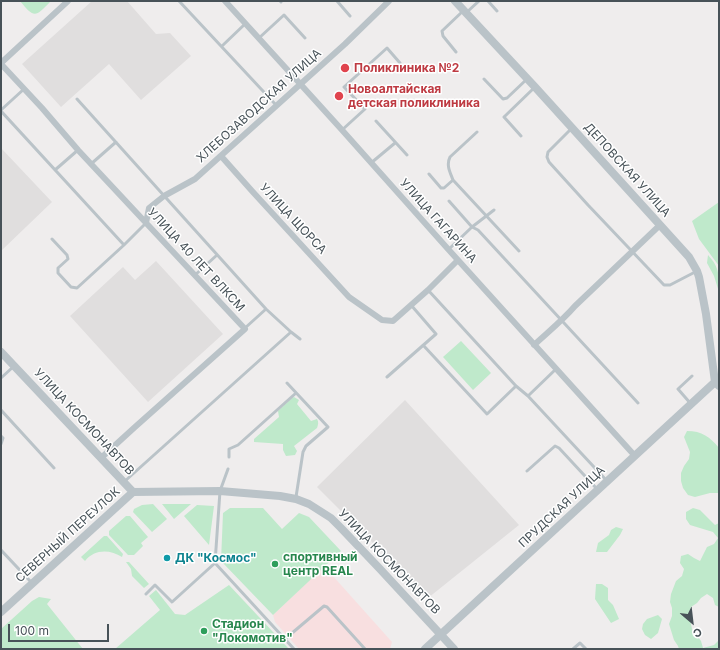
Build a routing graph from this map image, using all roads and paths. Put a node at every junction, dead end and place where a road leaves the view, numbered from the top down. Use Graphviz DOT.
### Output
graph roads {
  1 [pos="68,1"];
  2 [pos="179,1"];
  3 [pos="225,1"];
  4 [pos="337,1"];
  5 [pos="389,1"];
  6 [pos="455,1"];
  7 [pos="479,1"];
  8 [pos="488,1"];
  9 [pos="497,11"];
  10 [pos="465,12"];
  11 [pos="350,16"];
  12 [pos="246,24"];
  13 [pos="259,38"];
  14 [pos="306,38"];
  15 [pos="222,46"];
  16 [pos="456,52"];
  17 [pos="400,63"];
  18 [pos="1,64"];
  19 [pos="484,79"];
  20 [pos="527,79"];
  21 [pos="300,84"];
  22 [pos="535,87"];
  23 [pos="24,89"];
  24 [pos="77,99"];
  25 [pos="276,105"];
  26 [pos="1,110"];
  27 [pos="376,121"];
  28 [pos="572,128"];
  29 [pos="342,130"];
  30 [pos="477,132"];
  31 [pos="521,136"];
  32 [pos="116,142"];
  33 [pos="395,143"];
  34 [pos="78,150"];
  35 [pos="221,156"];
  36 [pos="407,156"];
  37 [pos="371,163"];
  38 [pos="91,164"];
  39 [pos="55,170"];
  40 [pos="429,174"];
  41 [pos="453,180"];
  42 [pos="164,196"];
  43 [pos="449,201"];
  44 [pos="494,210"];
  45 [pos="487,216"];
  46 [pos="146,223"];
  47 [pos="660,225"];
  48 [pos="472,227"];
  49 [pos="52,239"];
  50 [pos="124,246"];
  51 [pos="448,249"];
  52 [pos="519,251"];
  53 [pos="632,251"];
  54 [pos="217,255"];
  55 [pos="458,260"];
  56 [pos="697,271"];
  57 [pos="195,275"];
  58 [pos="428,290"];
  59 [pos="411,305"];
  60 [pos="266,309"];
  61 [pos="562,320"];
  62 [pos="245,328"];
  63 [pos="291,332"];
  64 [pos="300,339"];
  65 [pos="423,345"];
  66 [pos="534,345"];
  67 [pos="1,352"];
  68 [pos="14,366"];
  69 [pos="556,369"];
  70 [pos="692,376"];
  71 [pos="387,377"];
  72 [pos="1,378"];
  73 [pos="287,383"];
  74 [pos="717,384"];
  75 [pos="516,386"];
  76 [pos="296,393"];
  77 [pos="528,396"];
  78 [pos="638,403"];
  79 [pos="691,404"];
  80 [pos="1,410"];
  81 [pos="1,436"];
  82 [pos="1,444"];
  83 [pos="635,456"];
  84 [pos="229,457"];
  85 [pos="101,458"];
  86 [pos="54,468"];
  87 [pos="228,469"];
  88 [pos="527,471"];
  89 [pos="607,481"];
  90 [pos="124,482"];
  91 [pos="598,490"];
  92 [pos="220,491"];
  93 [pos="133,492"];
  94 [pos="296,499"];
  95 [pos="1,550"];
  96 [pos="216,563"];
  97 [pos="32,584"];
  98 [pos="146,594"];
  99 [pos="1,612"];
  100 [pos="441,635"];
  101 [pos="285,639"];
  102 [pos="294,649"];
  103 [pos="365,649"];
  104 [pos="425,649"];
  105 [pos="454,649"];
  106 [pos="574,649"];
  107 [pos="586,649"];
  1 -- 18 [label="street"];
  2 -- 15 [label="lane"];
  3 -- 12 [label="street, УЛИЦА ГАГАРИНА"];
  4 -- 11 [label="lane"];
  5 -- 21 [label="street, ХЛЕБОЗАВОДСКАЯ УЛИЦА"];
  6 -- 10 [label="street, ДЕПОВСКАЯ УЛИЦА"];
  7 -- 10 [label="lane"];
  8 -- 9 [label="lane"];
  10 -- 16 [label="lane"];
  10 -- 20 [label="street, ДЕПОВСКАЯ УЛИЦА"];
  12 -- 13 [label="street, УЛИЦА ГАГАРИНА"];
  12 -- 15 [label="lane"];
  13 -- 14 [label="lane"];
  13 -- 21 [label="street, УЛИЦА ГАГАРИНА"];
  15 -- 25 [label="lane"];
  17 -- 29 [label="lane"];
  18 -- 23 [label="street, УЛИЦА 40 ЛЕТ ВЛКСМ"];
  19 -- 20 [label="lane"];
  20 -- 22 [label="street, ДЕПОВСКАЯ УЛИЦА"];
  21 -- 25 [label="street, ХЛЕБОЗАВОДСКАЯ УЛИЦА"];
  21 -- 29 [label="street, УЛИЦА ГАГАРИНА"];
  22 -- 28 [label="street, ДЕПОВСКАЯ УЛИЦА"];
  22 -- 31 [label="lane"];
  23 -- 26 [label="lane"];
  23 -- 34 [label="street, УЛИЦА 40 ЛЕТ ВЛКСМ"];
  24 -- 32 [label="lane"];
  25 -- 35 [label="street, ХЛЕБОЗАВОДСКАЯ УЛИЦА"];
  26 -- 39 [label="lane"];
  27 -- 33 [label="lane"];
  28 -- 47 [label="street, ДЕПОВСКАЯ УЛИЦА"];
  28 -- 53 [label="lane"];
  29 -- 37 [label="street, УЛИЦА ГАГАРИНА"];
  30 -- 41 [label="lane"];
  32 -- 38 [label="lane"];
  32 -- 42 [label="lane"];
  33 -- 36 [label="lane"];
  33 -- 37 [label="lane"];
  34 -- 38 [label="street, УЛИЦА 40 ЛЕТ ВЛКСМ"];
  34 -- 39 [label="lane"];
  35 -- 42 [label="street, ХЛЕБОЗАВОДСКАЯ УЛИЦА"];
  35 -- 59 [label="street, УЛИЦА ЩОРСА"];
  37 -- 51 [label="street, УЛИЦА ГАГАРИНА"];
  38 -- 46 [label="street, УЛИЦА 40 ЛЕТ ВЛКСМ"];
  39 -- 50 [label="lane"];
  40 -- 41 [label="lane"];
  41 -- 45 [label="lane"];
  42 -- 46 [label="street, ХЛЕБОЗАВОДСКАЯ УЛИЦА"];
  42 -- 54 [label="lane"];
  43 -- 48 [label="lane"];
  44 -- 45 [label="lane"];
  45 -- 48 [label="lane"];
  45 -- 52 [label="lane"];
  46 -- 50 [label="lane"];
  46 -- 57 [label="street, УЛИЦА 40 ЛЕТ ВЛКСМ"];
  47 -- 53 [label="street"];
  47 -- 56 [label="street, ДЕПОВСКАЯ УЛИЦА"];
  48 -- 51 [label="lane"];
  48 -- 61 [label="lane"];
  49 -- 50 [label="lane"];
  51 -- 55 [label="street, УЛИЦА ГАГАРИНА"];
  53 -- 56 [label="lane"];
  53 -- 61 [label="street"];
  54 -- 57 [label="lane"];
  54 -- 60 [label="lane"];
  55 -- 58 [label="street, УЛИЦА ЩОРСА"];
  55 -- 66 [label="street, УЛИЦА ГАГАРИНА"];
  56 -- 74 [label="street, ДЕПОВСКАЯ УЛИЦА"];
  57 -- 62 [label="street, УЛИЦА 40 ЛЕТ ВЛКСМ"];
  58 -- 59 [label="street, УЛИЦА ЩОРСА"];
  58 -- 75 [label="lane"];
  59 -- 65 [label="lane"];
  60 -- 62 [label="lane"];
  60 -- 63 [label="lane"];
  61 -- 66 [label="street"];
  61 -- 78 [label="lane"];
  62 -- 85 [label="street, УЛИЦА 40 ЛЕТ ВЛКСМ"];
  63 -- 64 [label="lane"];
  63 -- 90 [label="lane"];
  65 -- 71 [label="lane"];
  65 -- 75 [label="lane"];
  66 -- 69 [label="street, УЛИЦА ГАГАРИНА"];
  67 -- 68 [label="street, УЛИЦА КОСМОНАВТОВ"];
  68 -- 72 [label="lane"];
  68 -- 85 [label="street, УЛИЦА КОСМОНАВТОВ"];
  69 -- 77 [label="lane"];
  69 -- 83 [label="street, УЛИЦА ГАГАРИНА"];
  70 -- 79 [label="lane"];
  73 -- 76 [label="lane"];
  74 -- 79 [label="street, ПРУДСКАЯ УЛИЦА"];
  75 -- 77 [label="lane"];
  76 -- 84 [label="lane"];
  76 -- 94 [label="lane"];
  77 -- 89 [label="lane"];
  79 -- 83 [label="street, ПРУДСКАЯ УЛИЦА"];
  80 -- 86 [label="lane"];
  81 -- 82 [label="lane"];
  83 -- 89 [label="street, ПРУДСКАЯ УЛИЦА"];
  85 -- 90 [label="street, УЛИЦА КОСМОНАВТОВ"];
  87 -- 92 [label="lane"];
  88 -- 91 [label="lane"];
  89 -- 91 [label="street, ПРУДСКАЯ УЛИЦА"];
  90 -- 93 [label="street, УЛИЦА КОСМОНАВТОВ"];
  91 -- 100 [label="street, ПРУДСКАЯ УЛИЦА"];
  92 -- 93 [label="street, УЛИЦА КОСМОНАВТОВ"];
  92 -- 94 [label="street, УЛИЦА КОСМОНАВТОВ"];
  92 -- 96 [label="lane"];
  93 -- 97 [label="street, СЕВЕРНЫЙ ПЕРЕУЛОК"];
  94 -- 100 [label="street, УЛИЦА КОСМОНАВТОВ"];
  95 -- 97 [label="lane"];
  96 -- 98 [label="lane"];
  96 -- 101 [label="lane"];
  97 -- 99 [label="street, СЕВЕРНЫЙ ПЕРЕУЛОК"];
  100 -- 104 [label="street, ПРУДСКАЯ УЛИЦА"];
  100 -- 105 [label="street, УЛИЦА КОСМОНАВТОВ"];
  101 -- 102 [label="lane"];
  101 -- 103 [label="lane"];
  106 -- 107 [label="lane"];
}
